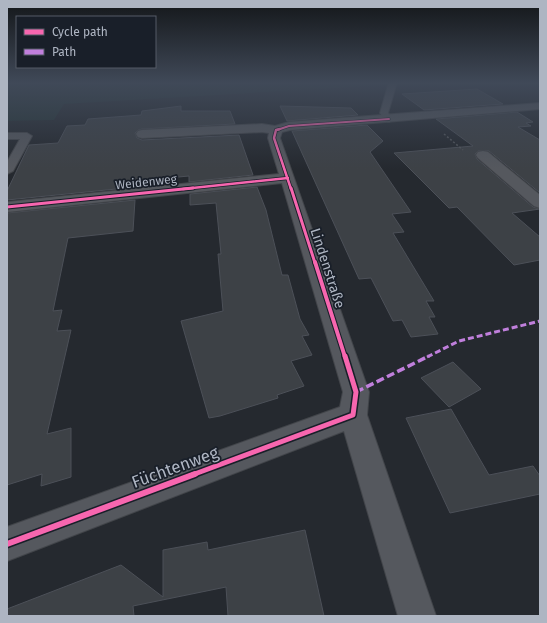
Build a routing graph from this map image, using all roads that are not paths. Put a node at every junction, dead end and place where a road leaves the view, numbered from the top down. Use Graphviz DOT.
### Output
graph roads {
  1 [pos="385,111"];
  2 [pos="481,111"];
  3 [pos="389,119"];
  4 [pos="276,130"];
  5 [pos="142,134"];
  6 [pos="7,136"];
  7 [pos="483,155"];
  8 [pos="7,170"];
  9 [pos="288,178"];
  10 [pos="540,203"];
  11 [pos="7,207"];
  12 [pos="353,415"];
  13 [pos="7,544"];
  14 [pos="417,616"];
  1 -- 3 [label="lane"];
  2 -- 3 [label="street"];
  3 -- 4 [label="street"];
  4 -- 5 [label="street"];
  4 -- 9 [label="street, Lindenstraße"];
  6 -- 8 [label="lane"];
  7 -- 10 [label="street"];
  9 -- 11 [label="street, Weidenweg"];
  9 -- 12 [label="street, Lindenstraße"];
  12 -- 13 [label="street, Füchtenweg"];
  12 -- 14 [label="street, Lindenstraße"];
}
